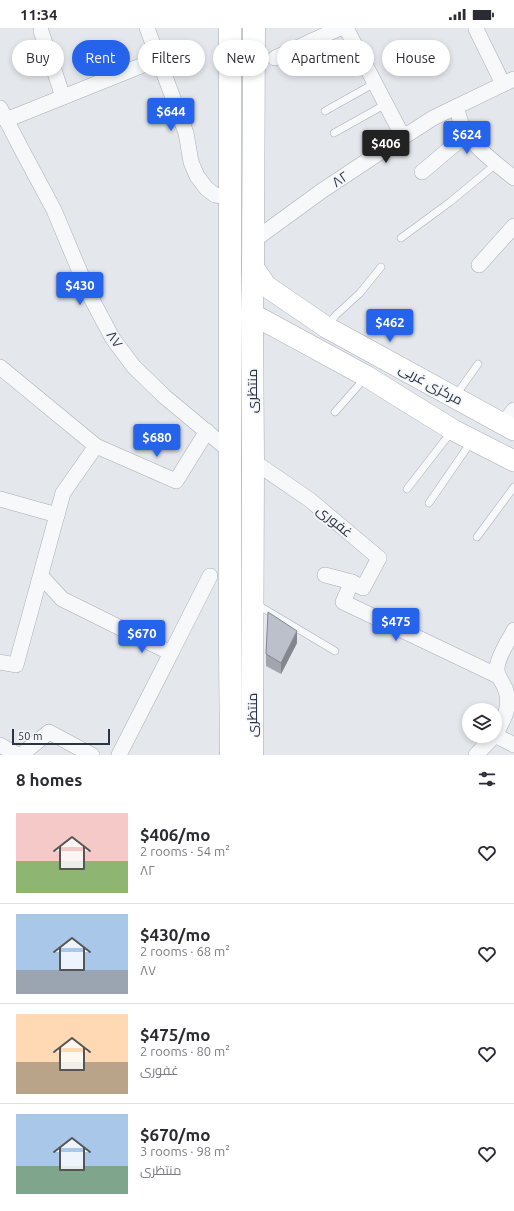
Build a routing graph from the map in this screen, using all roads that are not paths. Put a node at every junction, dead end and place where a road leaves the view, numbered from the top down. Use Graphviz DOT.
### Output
graph roads {
  1 [pos="147,28"];
  2 [pos="230,28"];
  3 [pos="254,28"];
  4 [pos="340,28"];
  5 [pos="346,28"];
  6 [pos="478,28"];
  7 [pos="40,31"];
  8 [pos="151,40"];
  9 [pos="275,58"];
  10 [pos="138,67"];
  11 [pos="164,76"];
  12 [pos="508,81"];
  13 [pos="375,83"];
  14 [pos="63,97"];
  15 [pos="386,104"];
  16 [pos="456,107"];
  17 [pos="325,112"];
  18 [pos="3,114"];
  19 [pos="334,133"];
  20 [pos="468,134"];
  21 [pos="403,137"];
  22 [pos="496,164"];
  23 [pos="422,172"];
  24 [pos="514,178"];
  25 [pos="230,197"];
  26 [pos="514,226"];
  27 [pos="401,238"];
  28 [pos="253,241"];
  29 [pos="479,265"];
  30 [pos="253,267"];
  31 [pos="381,267"];
  32 [pos="252,314"];
  33 [pos="326,327"];
  34 [pos="478,364"];
  35 [pos="0,367"];
  36 [pos="366,376"];
  37 [pos="455,397"];
  38 [pos="335,412"];
  39 [pos="510,422"];
  40 [pos="453,430"];
  41 [pos="207,431"];
  42 [pos="473,439"];
  43 [pos="96,446"];
  44 [pos="230,451"];
  45 [pos="253,461"];
  46 [pos="514,461"];
  47 [pos="514,487"];
  48 [pos="407,490"];
  49 [pos="0,499"];
  50 [pos="429,503"];
  51 [pos="58,515"];
  52 [pos="477,537"];
  53 [pos="326,575"];
  54 [pos="41,576"];
  55 [pos="210,576"];
  56 [pos="352,582"];
  57 [pos="253,602"];
  58 [pos="514,630"];
  59 [pos="335,651"];
  60 [pos="171,653"];
  61 [pos="0,662"];
  62 [pos="498,676"];
  63 [pos="502,724"];
  64 [pos="502,739"];
  65 [pos="487,743"];
  66 [pos="0,745"];
  67 [pos="514,745"];
  68 [pos="18,755"];
  69 [pos="21,755"];
  70 [pos="92,755"];
  71 [pos="118,755"];
  72 [pos="231,755"];
  73 [pos="252,755"];
  74 [pos="476,755"];
  1 -- 8 [label="street"];
  2 -- 25 [label="main road, منتظری"];
  3 -- 28 [label="main road, منتظری"];
  4 -- 9 [label="street"];
  5 -- 13 [label="street"];
  6 -- 12 [label="street"];
  7 -- 14 [label="street"];
  10 -- 14 [label="street"];
  11 -- 25 [label="street"];
  12 -- 16 [label="street, ۸۲"];
  13 -- 15 [label="street"];
  13 -- 17 [label="lane"];
  14 -- 18 [label="street"];
  15 -- 19 [label="lane"];
  15 -- 21 [label="street"];
  16 -- 20 [label="street"];
  16 -- 21 [label="street, ۸۲"];
  18 -- 41 [label="street, ۸۷"];
  20 -- 22 [label="street"];
  20 -- 23 [label="street"];
  21 -- 28 [label="street, ۸۲"];
  22 -- 24 [label="street"];
  22 -- 27 [label="lane"];
  25 -- 44 [label="main road, منتظری"];
  26 -- 29 [label="street"];
  28 -- 30 [label="main road, منتظری"];
  30 -- 32 [label="main road, منتظری"];
  30 -- 33 [label="main road, مرکزی غربی"];
  31 -- 33 [label="lane"];
  32 -- 36 [label="main road, مرکزی غربی"];
  32 -- 45 [label="main road, منتظری"];
  33 -- 37 [label="main road, مرکزی غربی"];
  34 -- 37 [label="lane"];
  35 -- 43 [label="street"];
  36 -- 38 [label="lane"];
  36 -- 40 [label="main road, مرکزی غربی"];
  37 -- 39 [label="main road, مرکزی غربی"];
  40 -- 42 [label="main road, مرکزی غربی"];
  40 -- 48 [label="lane"];
  41 -- 43 [label="street"];
  41 -- 44 [label="street, ۸۷"];
  42 -- 46 [label="main road, مرکزی غربی"];
  42 -- 50 [label="lane"];
  43 -- 51 [label="street"];
  44 -- 72 [label="main road, منتظری"];
  45 -- 56 [label="street, غفوری"];
  45 -- 57 [label="main road, منتظری"];
  47 -- 52 [label="lane"];
  49 -- 51 [label="street"];
  51 -- 54 [label="street"];
  53 -- 56 [label="street, غفوری"];
  54 -- 60 [label="street"];
  54 -- 61 [label="street"];
  55 -- 60 [label="street"];
  56 -- 62 [label="street"];
  57 -- 59 [label="lane"];
  57 -- 73 [label="main road, منتظری"];
  58 -- 62 [label="street"];
  60 -- 71 [label="street"];
  62 -- 63 [label="street"];
  64 -- 67 [label="street"];
  65 -- 74 [label="street"];
  66 -- 68 [label="street"];
  69 -- 70 [label="street"];
}
